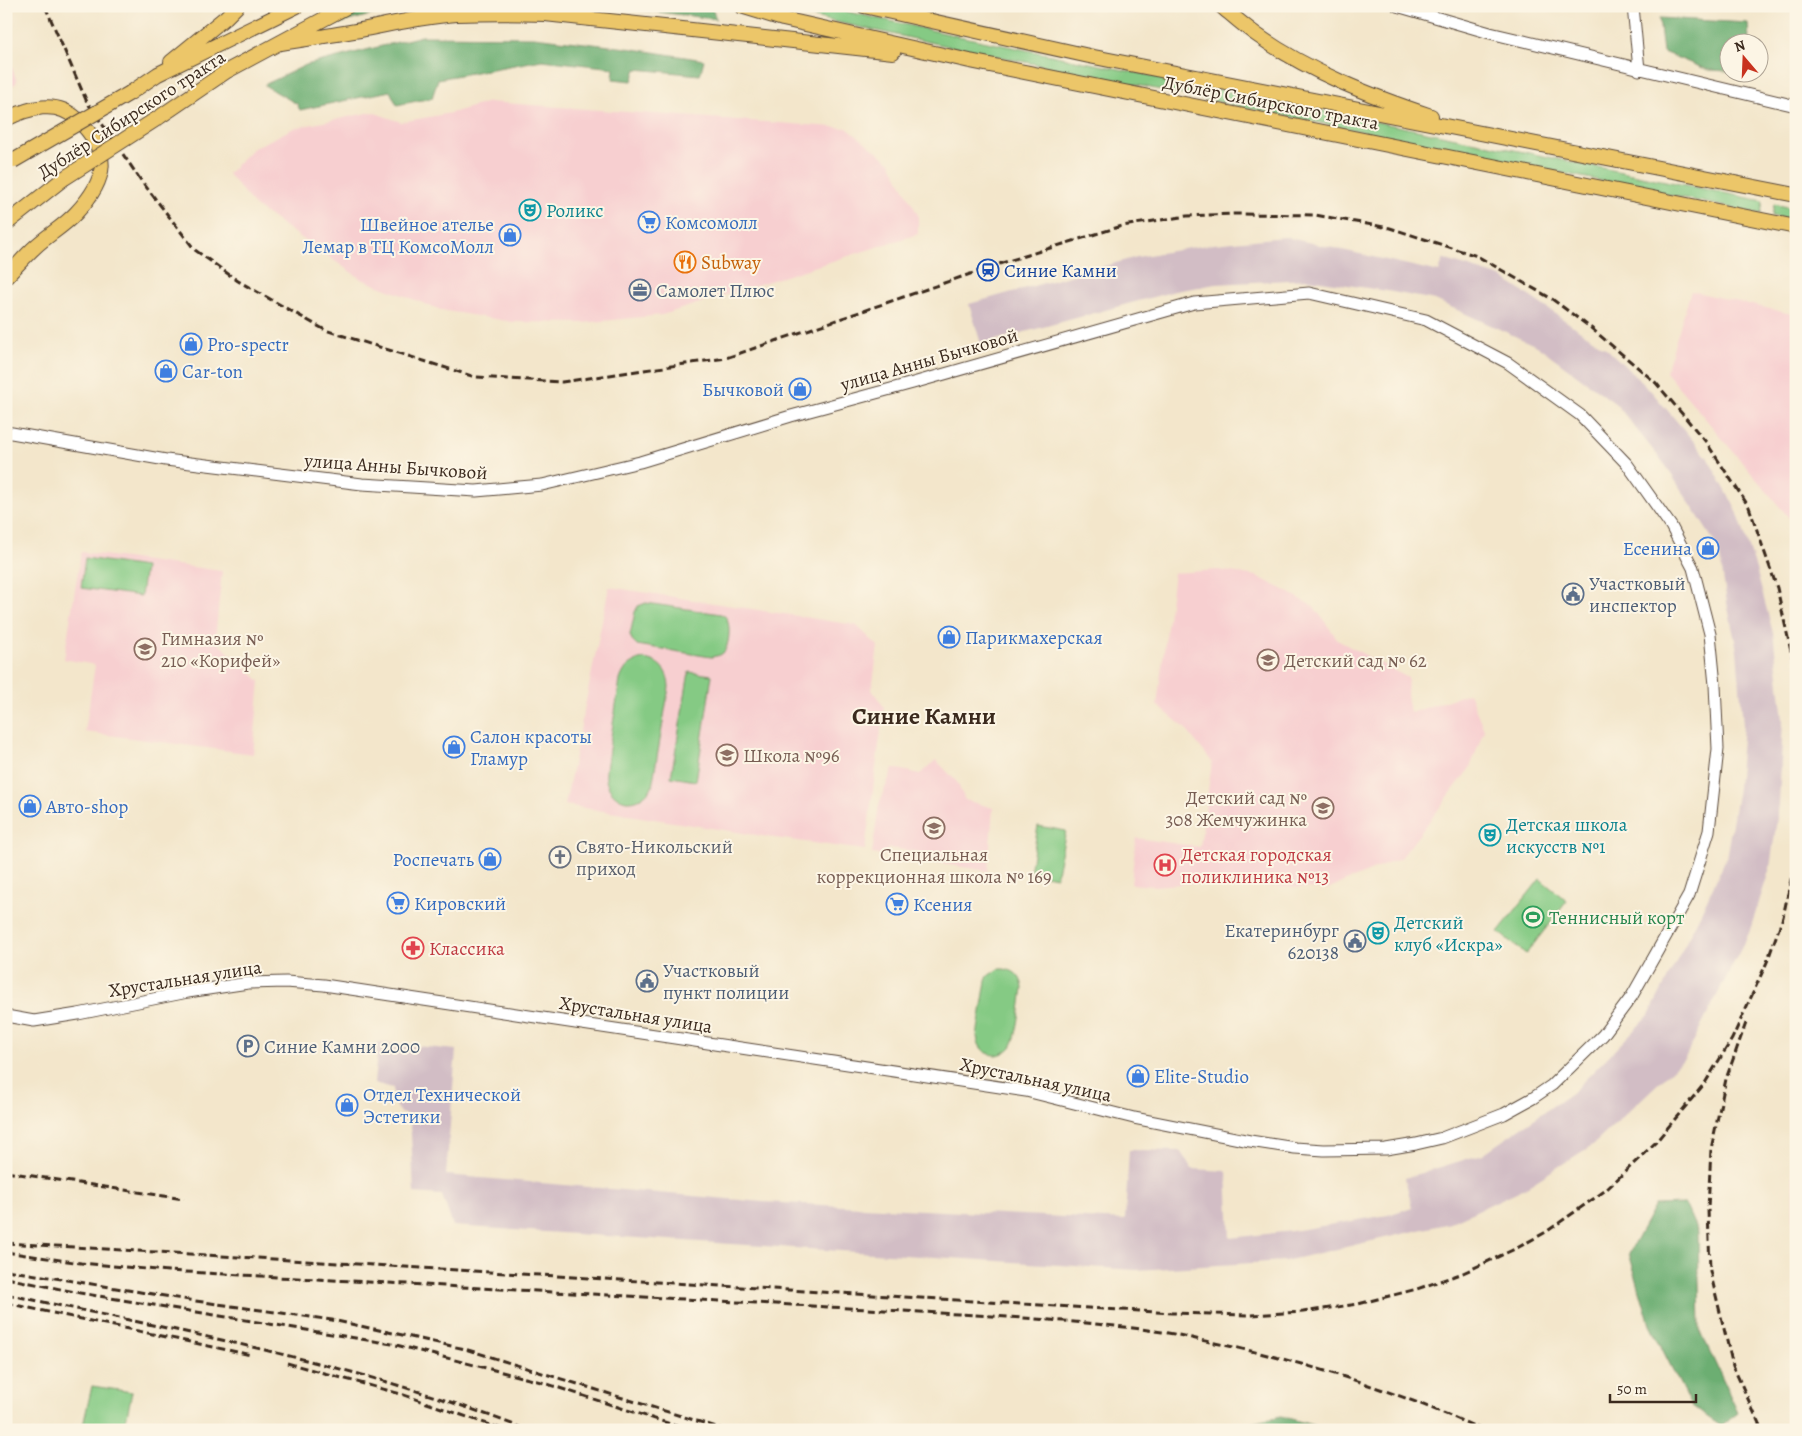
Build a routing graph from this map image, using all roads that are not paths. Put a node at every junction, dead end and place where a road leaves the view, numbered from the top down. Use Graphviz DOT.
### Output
graph roads {
  1 [pos="237,6"];
  2 [pos="297,6"];
  3 [pos="348,6"];
  4 [pos="741,6"];
  5 [pos="864,6"];
  6 [pos="1220,6"];
  7 [pos="1397,6"];
  8 [pos="1633,6"];
  9 [pos="281,43"];
  10 [pos="970,61"];
  11 [pos="1640,70"];
  12 [pos="158,74"];
  13 [pos="1796,106"];
  14 [pos="6,119"];
  15 [pos="1506,139"];
  16 [pos="10,164"];
  17 [pos="1796,195"];
  18 [pos="6,224"];
  19 [pos="1796,227"];
  20 [pos="6,277"];
  21 [pos="6,432"];
  22 [pos="1710,634"];
  23 [pos="6,1016"];
  1 -- 12 [label="main road"];
  2 -- 12 [label="main road, Дублёр Сибирского тракта"];
  3 -- 9 [label="main road, Дублёр Сибирского тракта"];
  4 -- 10 [label="main road, Дублёр Сибирского тракта"];
  5 -- 15 [label="main road, Дублёр Сибирского тракта"];
  6 -- 15 [label="main road, Дублёр Сибирского тракта"];
  7 -- 11 [label="street"];
  8 -- 11 [label="street"];
  9 -- 10 [label="main road, Дублёр Сибирского тракта"];
  9 -- 18 [label="main road, Дублёр Сибирского тракта, bridge"];
  10 -- 19 [label="main road, Дублёр Сибирского тракта"];
  11 -- 13 [label="street"];
  12 -- 16 [label="main road, Дублёр Сибирского тракта, bridge"];
  14 -- 20 [label="main road"];
  15 -- 17 [label="main road, Дублёр Сибирского тракта"];
  21 -- 22 [label="street, улица Анны Бычковой"];
  22 -- 23 [label="street, Хрустальная улица"];
}
